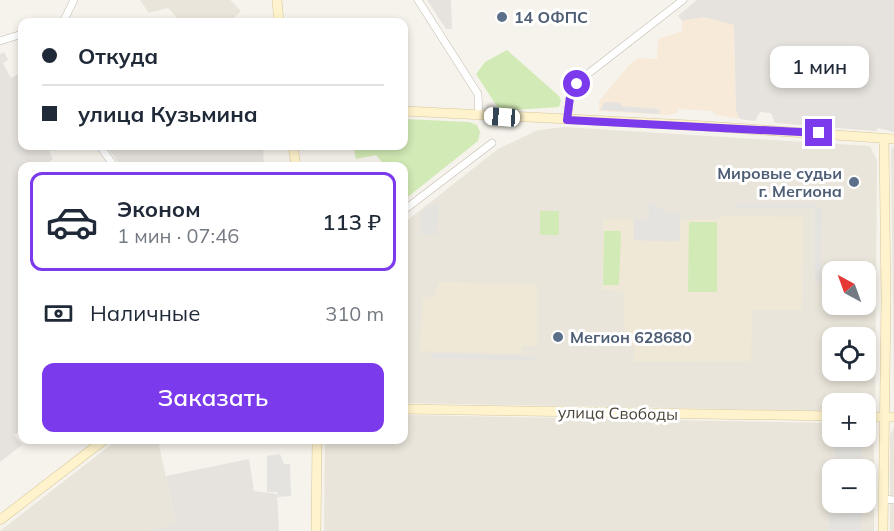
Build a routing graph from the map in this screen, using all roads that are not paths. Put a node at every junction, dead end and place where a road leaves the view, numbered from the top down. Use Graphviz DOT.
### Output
graph roads {
  1 [pos="74,0"];
  2 [pos="277,0"];
  3 [pos="418,0"];
  4 [pos="683,0"];
  5 [pos="65,18"];
  6 [pos="279,18"];
  7 [pos="18,35"];
  8 [pos="0,41"];
  9 [pos="408,111"];
  10 [pos="479,115"];
  11 [pos="567,120"];
  12 [pos="884,139"];
  13 [pos="894,139"];
  14 [pos="492,143"];
  15 [pos="408,207"];
  16 [pos="408,409"];
  17 [pos="822,416"];
  18 [pos="889,417"];
  19 [pos="99,444"];
  20 [pos="317,444"];
  21 [pos="883,500"];
  22 [pos="894,500"];
  23 [pos="0,520"];
  24 [pos="316,531"];
  25 [pos="883,531"];
  1 -- 5 [label="street"];
  2 -- 6 [label="main road"];
  3 -- 10 [label="street"];
  4 -- 11 [label="street"];
  7 -- 8 [label="street"];
  9 -- 10 [label="main road"];
  10 -- 11 [label="main road"];
  11 -- 12 [label="main road"];
  12 -- 13 [label="main road"];
  12 -- 18 [label="main road"];
  14 -- 15 [label="street"];
  16 -- 17 [label="main road, улица Свободы"];
  18 -- 21 [label="main road"];
  19 -- 23 [label="main road"];
  20 -- 24 [label="main road"];
  21 -- 22 [label="street"];
  21 -- 25 [label="main road"];
}
